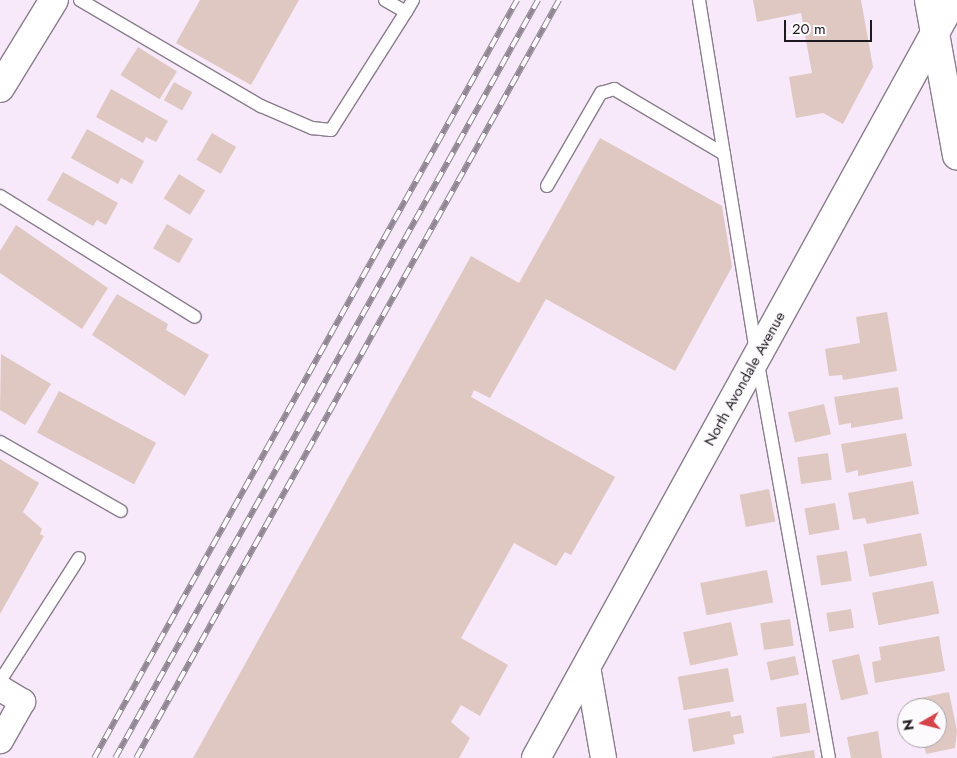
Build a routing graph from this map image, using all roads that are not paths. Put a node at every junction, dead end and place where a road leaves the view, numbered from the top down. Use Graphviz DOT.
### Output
graph roads {
  1 [pos="54,0"];
  2 [pos="80,0"];
  3 [pos="385,0"];
  4 [pos="413,0"];
  5 [pos="699,0"];
  6 [pos="947,3"];
  7 [pos="406,12"];
  8 [pos="936,35"];
  9 [pos="0,88"];
  10 [pos="724,154"];
  11 [pos="957,155"];
  12 [pos="547,186"];
  13 [pos="0,196"];
  14 [pos="196,317"];
  15 [pos="757,358"];
  16 [pos="0,442"];
  17 [pos="121,511"];
  18 [pos="80,558"];
  19 [pos="587,666"];
  20 [pos="0,681"];
  21 [pos="0,688"];
  22 [pos="0,740"];
  23 [pos="536,758"];
  24 [pos="603,758"];
  25 [pos="830,758"];
  1 -- 9 [label="street"];
  2 -- 7 [label="lane"];
  3 -- 7 [label="lane"];
  4 -- 7 [label="lane"];
  5 -- 10 [label="lane"];
  6 -- 8 [label="street, North Avondale Avenue"];
  8 -- 11 [label="street"];
  8 -- 15 [label="street, North Avondale Avenue"];
  10 -- 12 [label="lane"];
  10 -- 15 [label="lane"];
  13 -- 14 [label="lane"];
  15 -- 19 [label="street, North Avondale Avenue"];
  15 -- 25 [label="lane"];
  16 -- 17 [label="lane"];
  18 -- 20 [label="lane"];
  19 -- 23 [label="street, North Avondale Avenue"];
  19 -- 24 [label="street"];
  21 -- 22 [label="street"];
}
